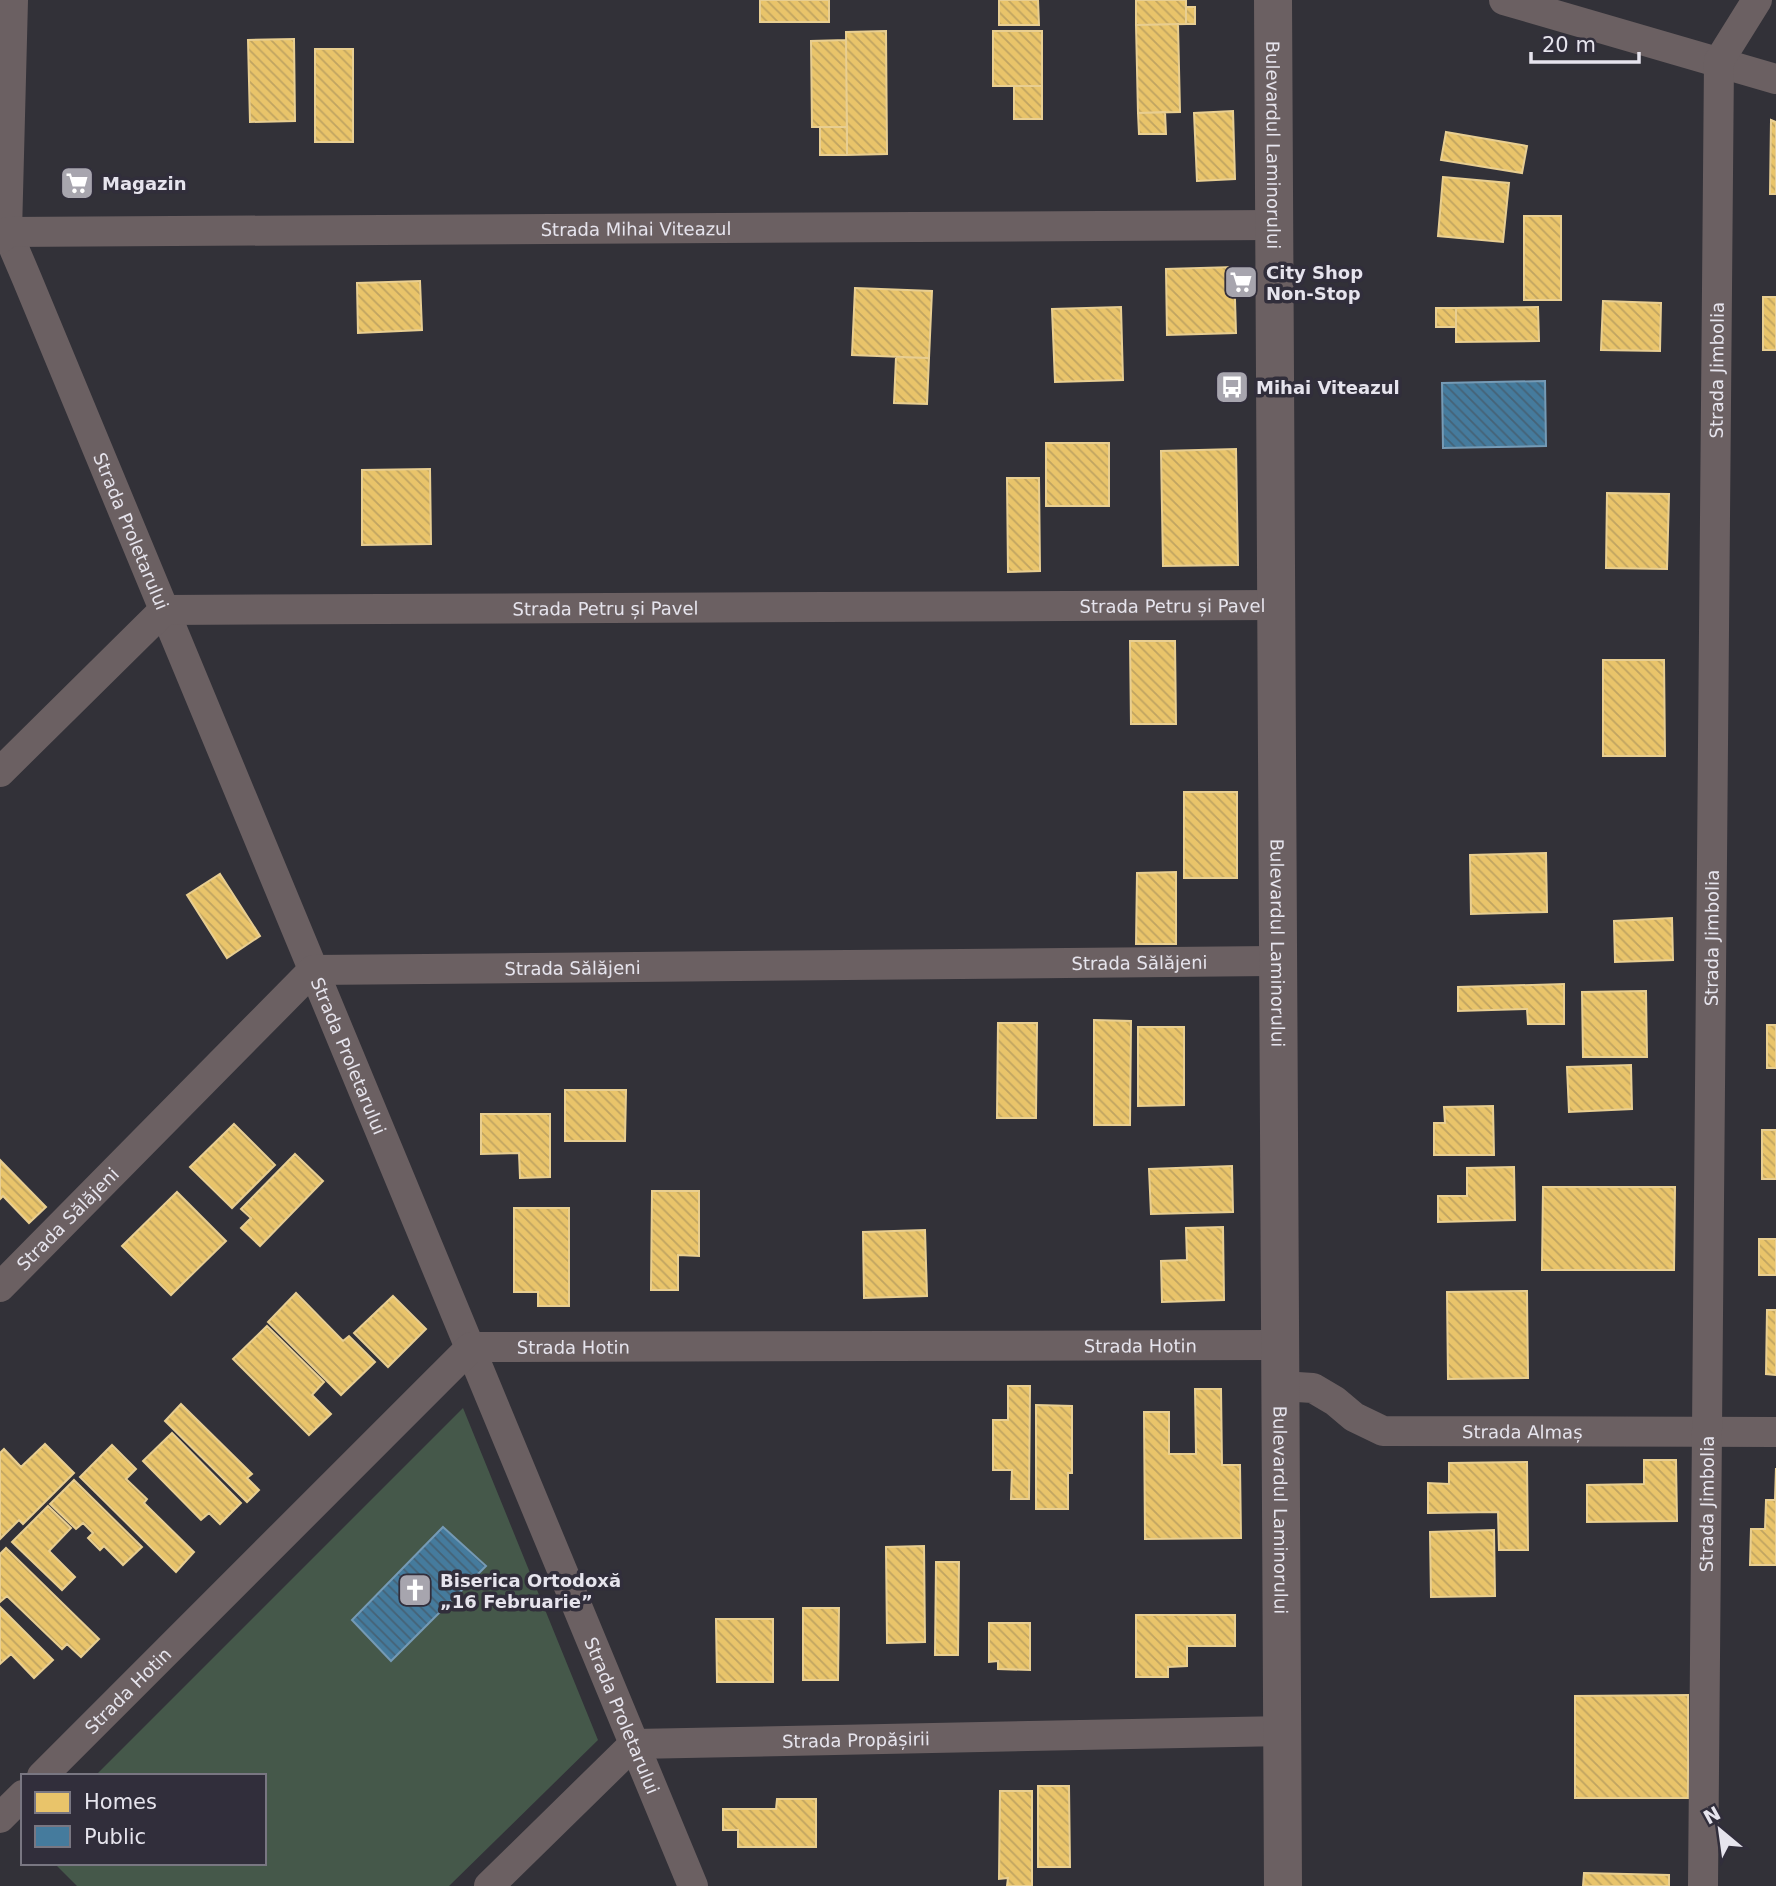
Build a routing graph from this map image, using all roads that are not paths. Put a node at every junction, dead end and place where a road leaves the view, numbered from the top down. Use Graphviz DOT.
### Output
graph roads {
  1 [pos="13,0"];
  2 [pos="1273,0"];
  3 [pos="1504,0"];
  4 [pos="1757,0"];
  5 [pos="1719,61"];
  6 [pos="1776,79"];
  7 [pos="1274,225"];
  8 [pos="2,233"];
  9 [pos="1276,605"];
  10 [pos="164,610"];
  11 [pos="0,772"];
  12 [pos="1278,961"];
  13 [pos="313,970"];
  14 [pos="0,1287"];
  15 [pos="1281,1345"];
  16 [pos="471,1348"];
  17 [pos="1281,1386"];
  18 [pos="1707,1432"];
  19 [pos="1776,1432"];
  20 [pos="1283,1731"];
  21 [pos="634,1744"];
  22 [pos="44,1774"];
  23 [pos="21,1797"];
  24 [pos="0,1818"];
  25 [pos="489,1886"];
  26 [pos="693,1886"];
  27 [pos="1283,1886"];
  28 [pos="1703,1886"];
  1 -- 8 [label="street"];
  2 -- 7 [label="street, Bulevardul Laminorului"];
  3 -- 5 [label="street"];
  4 -- 5 [label="street"];
  5 -- 6 [label="street"];
  5 -- 18 [label="street, Strada Jimbolia"];
  7 -- 8 [label="street, Strada Mihai Viteazul"];
  7 -- 9 [label="street, Bulevardul Laminorului"];
  8 -- 10 [label="street, Strada Proletarului"];
  9 -- 10 [label="street, Strada Petru și Pavel"];
  9 -- 12 [label="street, Bulevardul Laminorului"];
  10 -- 11 [label="street"];
  10 -- 13 [label="street, Strada Proletarului"];
  12 -- 13 [label="street, Strada Sălăjeni"];
  12 -- 15 [label="street, Bulevardul Laminorului"];
  13 -- 14 [label="street, Strada Sălăjeni"];
  13 -- 16 [label="street, Strada Proletarului"];
  15 -- 16 [label="street, Strada Hotin"];
  15 -- 17 [label="street, Bulevardul Laminorului"];
  16 -- 21 [label="street, Strada Proletarului"];
  16 -- 22 [label="street, Strada Hotin"];
  17 -- 18 [label="street, Strada Almaș"];
  17 -- 20 [label="street, Bulevardul Laminorului"];
  18 -- 19 [label="street, Strada Almaș"];
  18 -- 28 [label="street, Strada Jimbolia"];
  20 -- 21 [label="street, Strada Propășirii"];
  20 -- 27 [label="street, Bulevardul Laminorului"];
  21 -- 25 [label="street"];
  21 -- 26 [label="street, Strada Proletarului"];
  23 -- 24 [label="street"];
}
